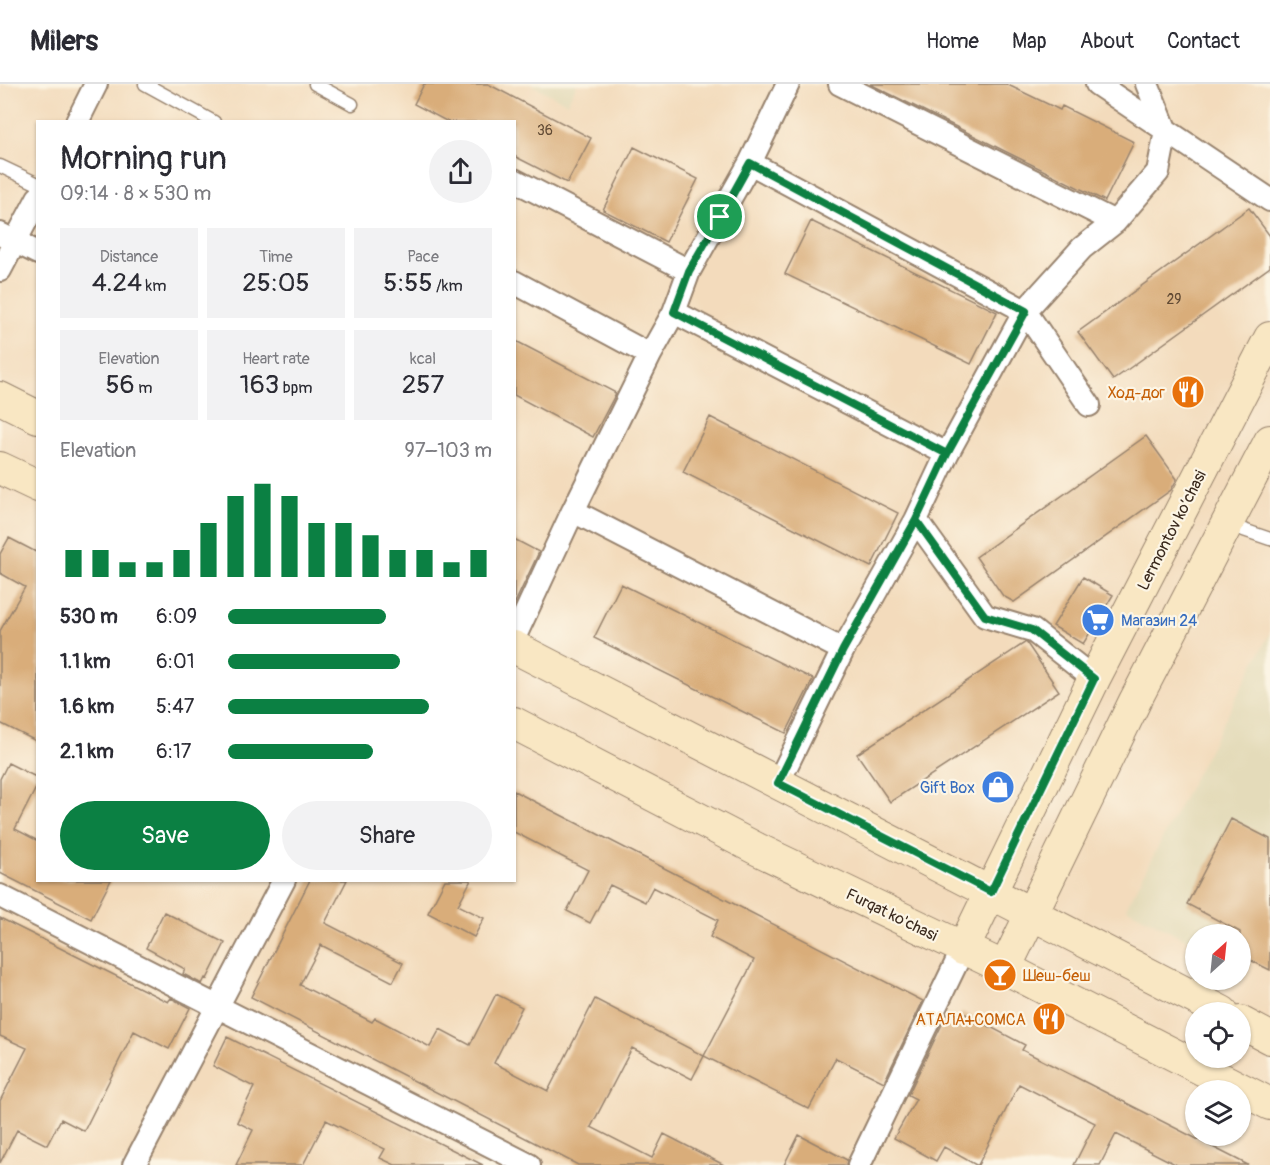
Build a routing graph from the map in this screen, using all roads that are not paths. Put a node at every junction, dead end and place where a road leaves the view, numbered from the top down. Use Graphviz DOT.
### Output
graph roads {
  1 [pos="96,84"];
  2 [pos="145,84"];
  3 [pos="315,84"];
  4 [pos="788,84"];
  5 [pos="840,84"];
  6 [pos="1097,84"];
  7 [pos="1147,84"];
  8 [pos="352,104"];
  9 [pos="78,120"];
  10 [pos="210,120"];
  11 [pos="1166,131"];
  12 [pos="750,163"];
  13 [pos="0,166"];
  14 [pos="516,181"];
  15 [pos="36,183"];
  16 [pos="1270,200"];
  17 [pos="36,201"];
  18 [pos="1115,222"];
  19 [pos="7,238"];
  20 [pos="36,252"];
  21 [pos="0,270"];
  22 [pos="689,271"];
  23 [pos="516,283"];
  24 [pos="1026,311"];
  25 [pos="674,312"];
  26 [pos="1270,338"];
  27 [pos="650,355"];
  28 [pos="0,398"];
  29 [pos="1089,405"];
  30 [pos="36,416"];
  31 [pos="1270,441"];
  32 [pos="947,454"];
  33 [pos="0,468"];
  34 [pos="36,485"];
  35 [pos="573,511"];
  36 [pos="916,520"];
  37 [pos="1227,524"];
  38 [pos="1270,539"];
  39 [pos="516,634"];
  40 [pos="516,648"];
  41 [pos="843,650"];
  42 [pos="1094,679"];
  43 [pos="516,724"];
  44 [pos="778,783"];
  45 [pos="283,882"];
  46 [pos="991,892"];
  47 [pos="0,896"];
  48 [pos="1032,913"];
  49 [pos="963,949"];
  50 [pos="1005,968"];
  51 [pos="1203,1002"];
  52 [pos="218,1007"];
  53 [pos="1251,1028"];
  54 [pos="1270,1038"];
  55 [pos="1270,1104"];
  56 [pos="134,1165"];
  57 [pos="529,1165"];
  58 [pos="859,1165"];
  1 -- 9 [label="street"];
  2 -- 10 [label="lane"];
  3 -- 8 [label="lane"];
  4 -- 12 [label="street"];
  5 -- 18 [label="street"];
  6 -- 11 [label="street"];
  7 -- 11 [label="street"];
  11 -- 16 [label="street"];
  11 -- 18 [label="street"];
  12 -- 22 [label="street"];
  12 -- 24 [label="street"];
  13 -- 15 [label="lane"];
  14 -- 22 [label="street"];
  17 -- 19 [label="street"];
  18 -- 24 [label="street"];
  19 -- 20 [label="street"];
  19 -- 21 [label="street"];
  22 -- 25 [label="street"];
  23 -- 27 [label="street"];
  24 -- 29 [label="street"];
  24 -- 32 [label="street"];
  25 -- 27 [label="street"];
  25 -- 32 [label="street"];
  26 -- 42 [label="main road, Lermontov ko’chasi"];
  27 -- 35 [label="street"];
  28 -- 30 [label="main road"];
  31 -- 37 [label="main road"];
  32 -- 36 [label="street"];
  33 -- 34 [label="main road"];
  35 -- 39 [label="street"];
  35 -- 41 [label="street"];
  36 -- 41 [label="street"];
  36 -- 42 [label="street"];
  37 -- 38 [label="lane"];
  37 -- 48 [label="main road"];
  40 -- 44 [label="main road"];
  41 -- 44 [label="street"];
  42 -- 46 [label="main road, Lermontov ko’chasi"];
  43 -- 49 [label="main road, Furqat ko'chasi"];
  44 -- 46 [label="main road"];
  45 -- 52 [label="street"];
  46 -- 48 [label="main road"];
  46 -- 49 [label="main road, Lermontov ko’chasi"];
  47 -- 52 [label="street"];
  48 -- 50 [label="main road"];
  48 -- 51 [label="main road"];
  49 -- 50 [label="main road, Furqat ko'chasi"];
  49 -- 58 [label="street"];
  50 -- 55 [label="main road, Furqat ko'chasi"];
  52 -- 56 [label="street"];
  52 -- 57 [label="street"];
  53 -- 54 [label="main road"];
}
